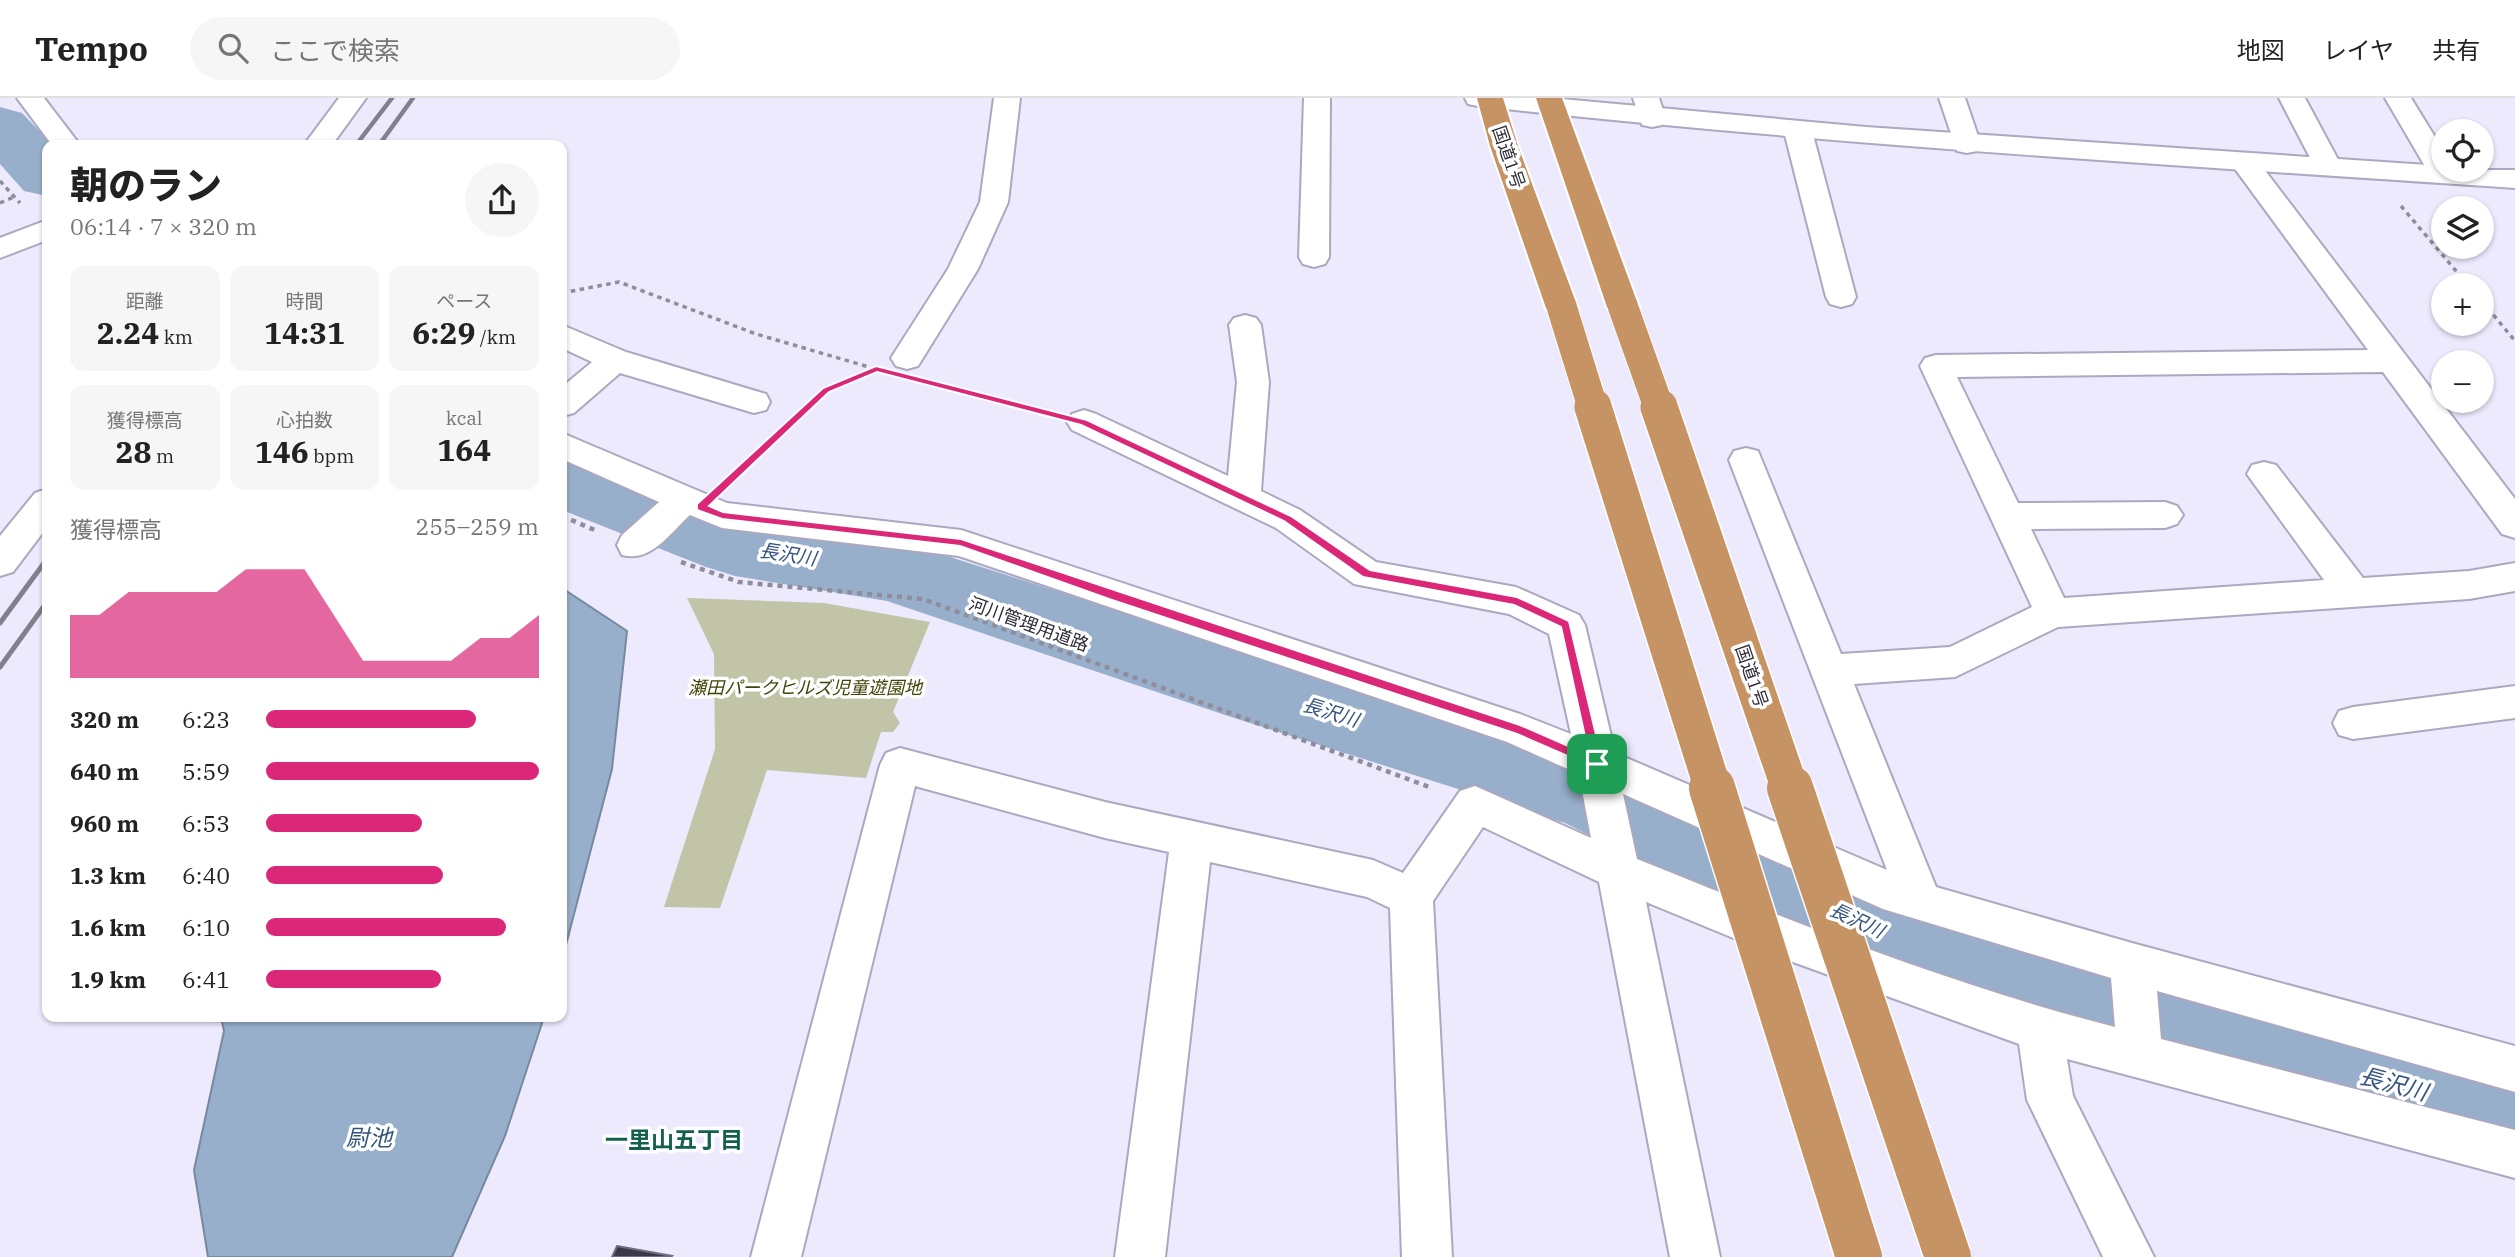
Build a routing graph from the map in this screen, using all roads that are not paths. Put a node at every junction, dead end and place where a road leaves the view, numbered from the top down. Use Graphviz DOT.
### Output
graph roads {
  1 [pos="353,98"];
  2 [pos="1007,98"];
  3 [pos="1317,98"];
  4 [pos="1487,98"];
  5 [pos="1952,98"];
  6 [pos="2292,98"];
  7 [pos="2398,98"];
  8 [pos="19,99"];
  9 [pos="1551,102"];
  10 [pos="1649,108"];
  11 [pos="1798,131"];
  12 [pos="61,140"];
  13 [pos="322,140"];
  14 [pos="1967,145"];
  15 [pos="2431,154"];
  16 [pos="2244,162"];
  17 [pos="2328,167"];
  18 [pos="2431,173"];
  19 [pos="2494,178"];
  20 [pos="2515,179"];
  21 [pos="42,231"];
  22 [pos="0,249"];
  23 [pos="1314,257"];
  24 [pos="1841,297"];
  25 [pos="1245,326"];
  26 [pos="567,338"];
  27 [pos="907,358"];
  28 [pos="615,359"];
  29 [pos="2392,361"];
  30 [pos="567,401"];
  31 [pos="754,402"];
  32 [pos="1084,422"];
  33 [pos="567,447"];
  34 [pos="1746,460"];
  35 [pos="2264,474"];
  36 [pos="1243,497"];
  37 [pos="689,503"];
  38 [pos="42,508"];
  39 [pos="2165,515"];
  40 [pos="2007,516"];
  41 [pos="2515,525"];
  42 [pos="637,544"];
  43 [pos="0,562"];
  44 [pos="2515,577"];
  45 [pos="2354,593"];
  46 [pos="2053,613"];
  47 [pos="1828,670"];
  48 [pos="2515,702"];
  49 [pos="2353,723"];
  50 [pos="1597,764"];
  51 [pos="1192,839"];
  52 [pos="1618,870"];
  53 [pos="1411,897"];
  54 [pos="1920,901"];
  55 [pos="2132,964"];
  56 [pos="2040,1030"];
  57 [pos="2140,1056"];
  58 [pos="2515,1069"];
  59 [pos="2515,1154"];
  60 [pos="776,1257"];
  61 [pos="1140,1257"];
  62 [pos="1427,1257"];
  63 [pos="1695,1257"];
  64 [pos="1859,1257"];
  65 [pos="1948,1257"];
  66 [pos="2129,1257"];
  1 -- 13 [label="street"];
  2 -- 27 [label="street"];
  3 -- 23 [label="street"];
  4 -- 9 [label="street"];
  4 -- 64 [label="highway, 国道1号, bridge"];
  5 -- 14 [label="street"];
  6 -- 17 [label="street"];
  7 -- 15 [label="street"];
  8 -- 12 [label="street"];
  9 -- 10 [label="street"];
  9 -- 65 [label="highway, 国道1号, bridge"];
  10 -- 11 [label="street"];
  11 -- 14 [label="street"];
  11 -- 24 [label="street"];
  14 -- 16 [label="street"];
  16 -- 17 [label="street"];
  16 -- 29 [label="street"];
  17 -- 18 [label="street"];
  19 -- 20 [label="street"];
  21 -- 22 [label="street"];
  25 -- 36 [label="street"];
  26 -- 28 [label="street"];
  28 -- 30 [label="street"];
  28 -- 31 [label="street"];
  29 -- 40 [label="street"];
  29 -- 41 [label="street"];
  32 -- 36 [label="street"];
  33 -- 37 [label="street"];
  34 -- 47 [label="street"];
  35 -- 45 [label="street"];
  36 -- 50 [label="street"];
  37 -- 42 [label="street"];
  37 -- 50 [label="street"];
  38 -- 43 [label="street"];
  39 -- 40 [label="street"];
  40 -- 46 [label="street"];
  44 -- 45 [label="street"];
  45 -- 46 [label="street"];
  46 -- 47 [label="street"];
  47 -- 54 [label="street"];
  48 -- 49 [label="street"];
  50 -- 52 [label="street"];
  50 -- 54 [label="street"];
  51 -- 53 [label="street"];
  51 -- 60 [label="street"];
  51 -- 61 [label="street"];
  52 -- 53 [label="street"];
  52 -- 56 [label="street"];
  52 -- 63 [label="street"];
  53 -- 62 [label="street"];
  54 -- 55 [label="street"];
  55 -- 57 [label="street"];
  55 -- 58 [label="street"];
  56 -- 57 [label="street"];
  56 -- 66 [label="street"];
  57 -- 59 [label="street"];
}
